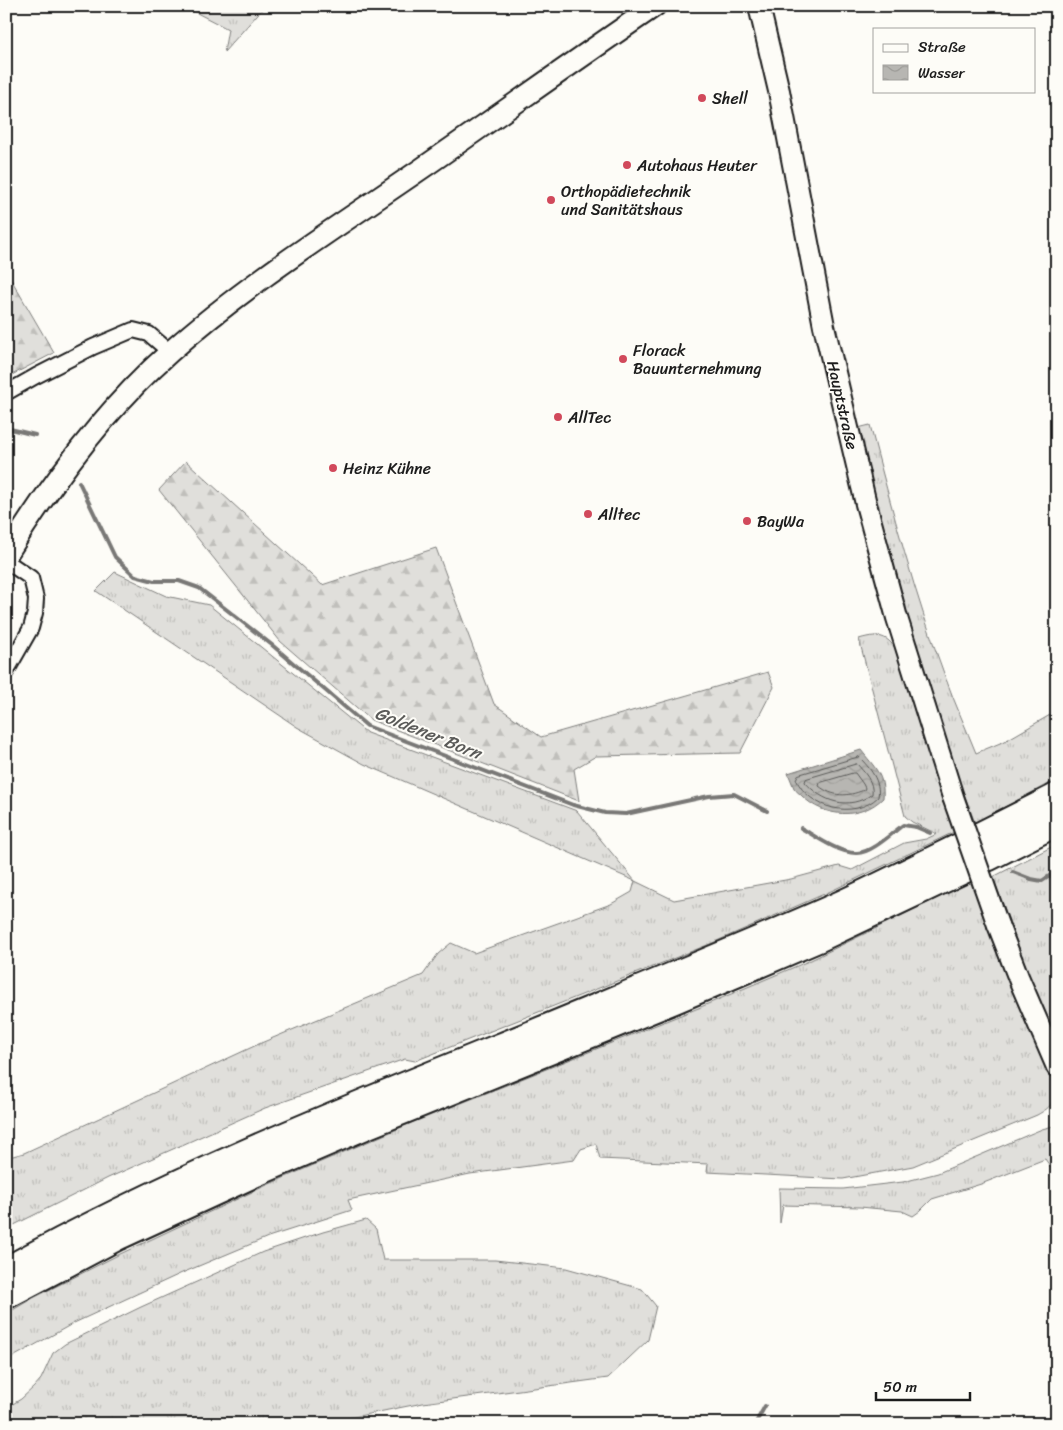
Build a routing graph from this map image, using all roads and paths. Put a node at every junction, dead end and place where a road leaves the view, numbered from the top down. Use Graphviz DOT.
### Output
graph roads {
  1 [pos="654,6"];
  2 [pos="759,6"];
  3 [pos="170,352"];
  4 [pos="6,393"];
  5 [pos="6,556"];
  6 [pos="6,561"];
  7 [pos="6,672"];
  8 [pos="1057,796"];
  9 [pos="1057,823"];
  10 [pos="974,852"];
  11 [pos="1057,1067"];
  12 [pos="6,1270"];
  13 [pos="6,1296"];
  1 -- 3 [label="street"];
  2 -- 11 [label="street, Hauptstraße, bridge"];
  3 -- 4 [label="street"];
  3 -- 5 [label="street"];
  6 -- 7 [label="street"];
  8 -- 10 [label="highway"];
  9 -- 10 [label="highway"];
  10 -- 12 [label="highway"];
  10 -- 13 [label="highway"];
}
